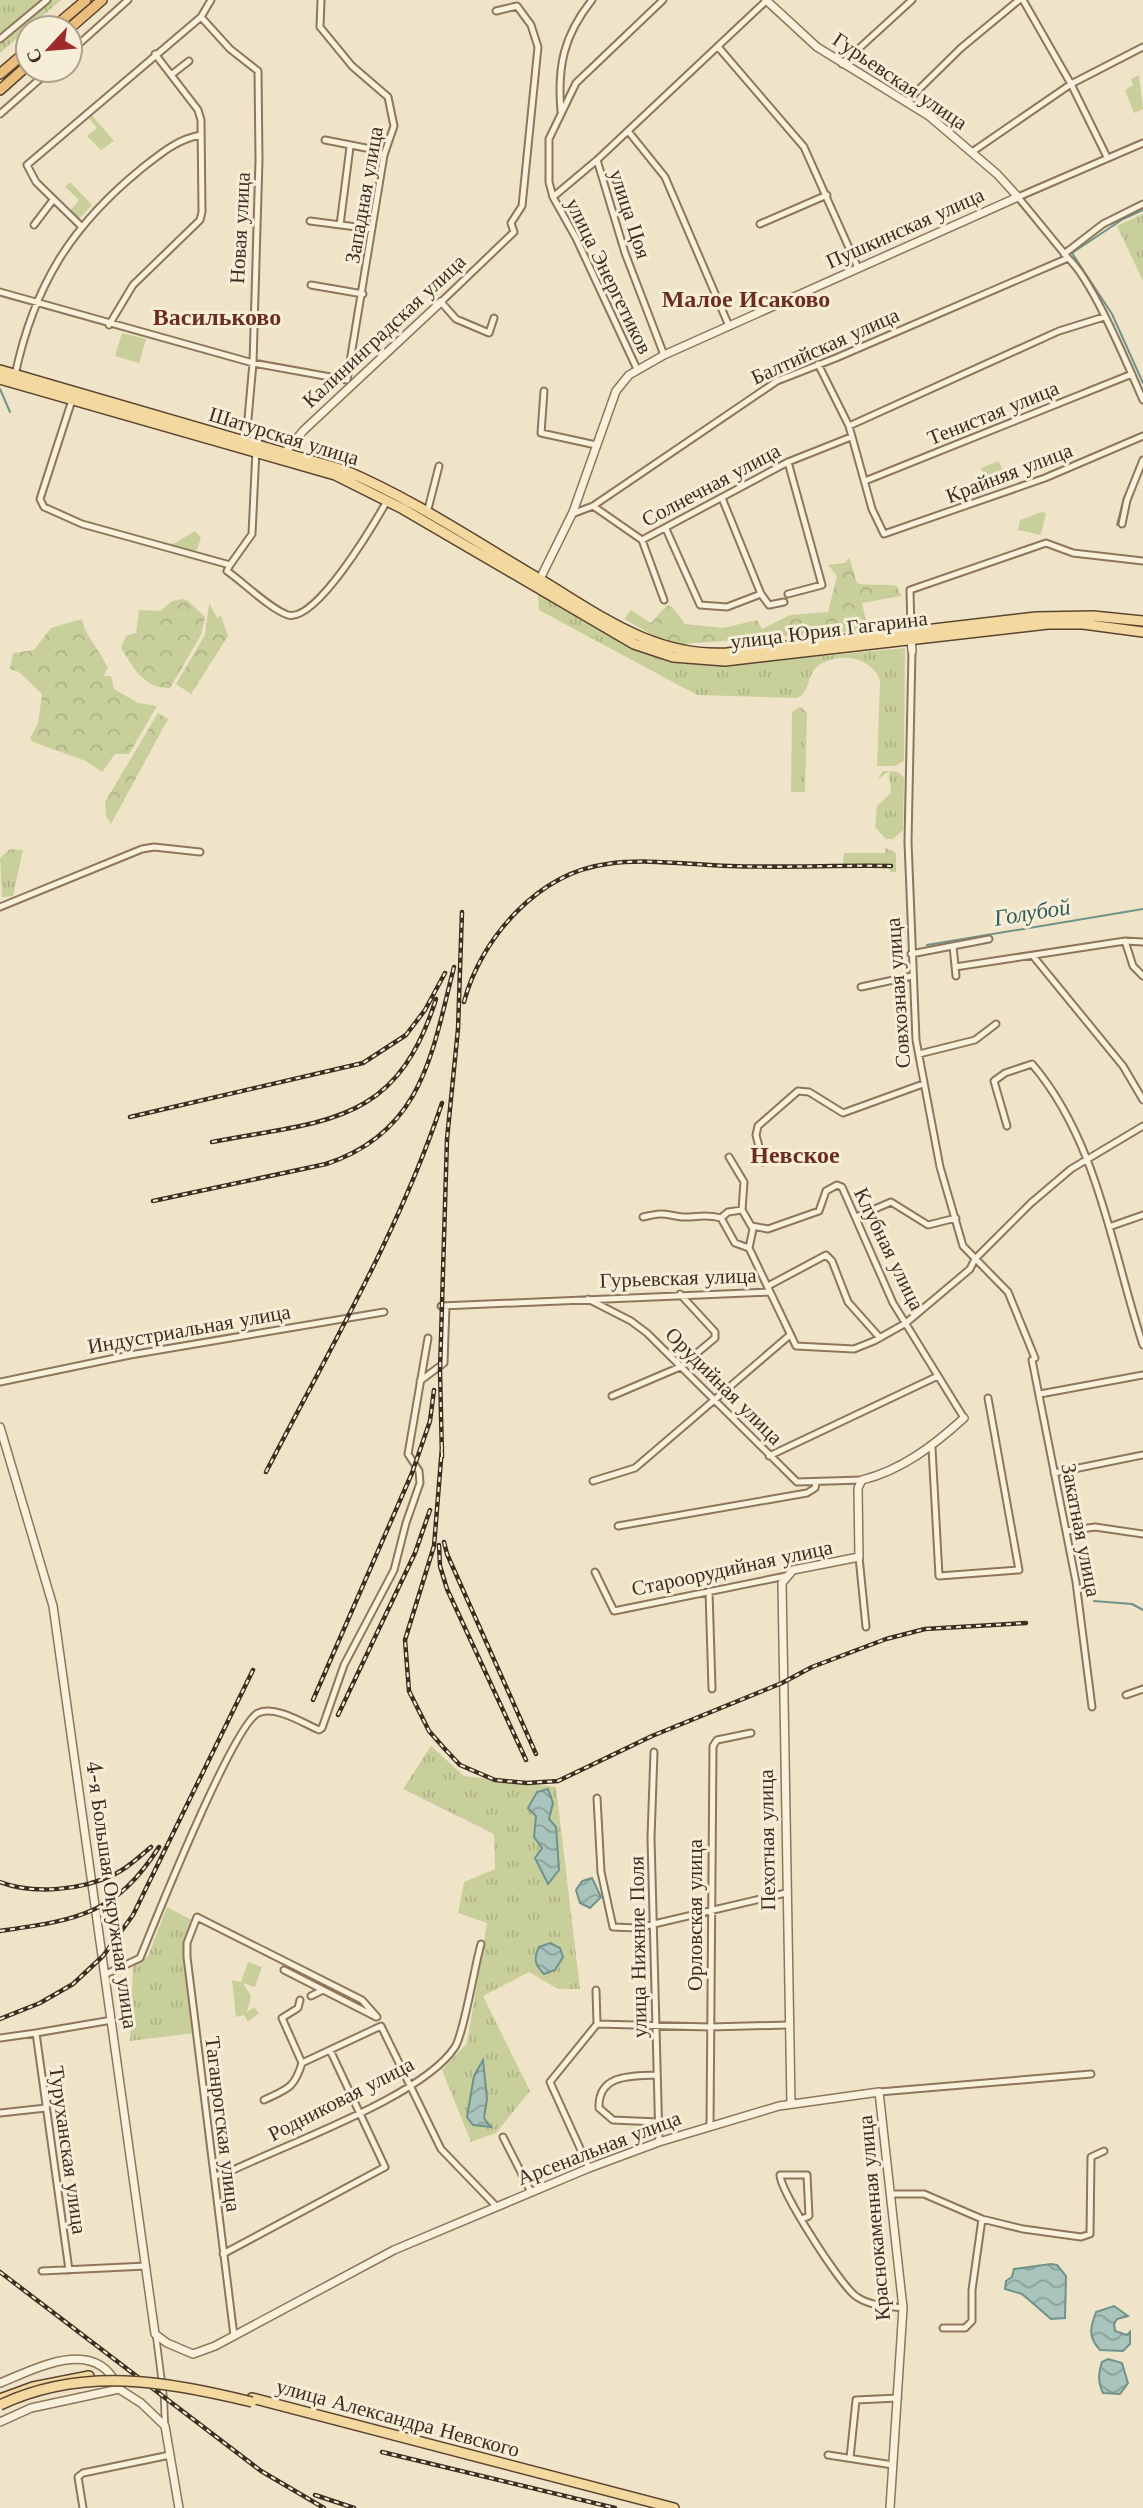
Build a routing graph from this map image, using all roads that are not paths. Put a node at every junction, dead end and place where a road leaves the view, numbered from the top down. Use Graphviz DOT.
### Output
graph roads {
  1 [pos="47,0"];
  2 [pos="86,0"];
  3 [pos="102,0"];
  4 [pos="128,0"];
  5 [pos="211,0"];
  6 [pos="321,0"];
  7 [pos="592,0"];
  8 [pos="663,0"];
  9 [pos="767,0"];
  10 [pos="912,0"];
  11 [pos="1021,0"];
  12 [pos="496,11"];
  13 [pos="70,14"];
  14 [pos="84,16"];
  15 [pos="201,17"];
  16 [pos="0,39"];
  17 [pos="84,39"];
  18 [pos="1143,47"];
  19 [pos="719,48"];
  20 [pos="155,54"];
  21 [pos="190,61"];
  22 [pos="14,62"];
  23 [pos="842,64"];
  24 [pos="0,74"];
  25 [pos="172,75"];
  26 [pos="14,78"];
  27 [pos="34,84"];
  28 [pos="1071,84"];
  29 [pos="0,90"];
  30 [pos="906,102"];
  31 [pos="561,111"];
  32 [pos="0,114"];
  33 [pos="628,131"];
  34 [pos="201,135"];
  35 [pos="324,140"];
  36 [pos="1143,144"];
  37 [pos="349,147"];
  38 [pos="972,152"];
  39 [pos="384,155"];
  40 [pos="1107,157"];
  41 [pos="597,160"];
  42 [pos="827,195"];
  43 [pos="553,197"];
  44 [pos="1018,197"];
  45 [pos="53,200"];
  46 [pos="1143,204"];
  47 [pos="310,221"];
  48 [pos="760,224"];
  49 [pos="34,225"];
  50 [pos="340,225"];
  51 [pos="81,226"];
  52 [pos="372,229"];
  53 [pos="1067,257"];
  54 [pos="858,268"];
  55 [pos="311,285"];
  56 [pos="0,292"];
  57 [pos="363,295"];
  58 [pos="441,302"];
  59 [pos="34,303"];
  60 [pos="1104,317"];
  61 [pos="495,318"];
  62 [pos="109,325"];
  63 [pos="729,326"];
  64 [pos="664,355"];
  65 [pos="253,363"];
  66 [pos="818,364"];
  67 [pos="637,369"];
  68 [pos="0,370"];
  69 [pos="1132,373"];
  70 [pos="15,375"];
  71 [pos="0,379"];
  72 [pos="351,382"];
  73 [pos="544,391"];
  74 [pos="74,396"];
  75 [pos="1143,400"];
  76 [pos="849,426"];
  77 [pos="851,436"];
  78 [pos="1143,436"];
  79 [pos="246,441"];
  80 [pos="596,445"];
  81 [pos="256,450"];
  82 [pos="282,454"];
  83 [pos="1143,460"];
  84 [pos="788,462"];
  85 [pos="439,466"];
  86 [pos="865,481"];
  87 [pos="383,489"];
  88 [pos="397,496"];
  89 [pos="722,498"];
  90 [pos="387,501"];
  91 [pos="593,506"];
  92 [pos="426,514"];
  93 [pos="572,514"];
  94 [pos="1122,524"];
  95 [pos="666,529"];
  96 [pos="642,540"];
  97 [pos="1143,561"];
  98 [pos="230,565"];
  99 [pos="537,583"];
  100 [pos="761,594"];
  101 [pos="788,594"];
  102 [pos="664,600"];
  103 [pos="784,602"];
  104 [pos="1143,621"];
  105 [pos="1143,632"];
  106 [pos="911,634"];
  107 [pos="912,651"];
  108 [pos="200,852"];
  109 [pos="0,907"];
  110 [pos="989,939"];
  111 [pos="1125,941"];
  112 [pos="1143,942"];
  113 [pos="953,946"];
  114 [pos="911,954"];
  115 [pos="1033,956"];
  116 [pos="955,967"];
  117 [pos="912,976"];
  118 [pos="956,976"];
  119 [pos="1143,976"];
  120 [pos="861,987"];
  121 [pos="996,1024"];
  122 [pos="919,1054"];
  123 [pos="923,1084"];
  124 [pos="1143,1100"];
  125 [pos="1007,1126"];
  126 [pos="1143,1126"];
  127 [pos="729,1157"];
  128 [pos="1086,1158"];
  129 [pos="763,1162"];
  130 [pos="742,1210"];
  131 [pos="1143,1214"];
  132 [pos="643,1217"];
  133 [pos="856,1217"];
  134 [pos="721,1218"];
  135 [pos="956,1218"];
  136 [pos="752,1226"];
  137 [pos="1109,1227"];
  138 [pos="749,1248"];
  139 [pos="975,1259"];
  140 [pos="769,1289"];
  141 [pos="680,1294"];
  142 [pos="589,1299"];
  143 [pos="384,1312"];
  144 [pos="906,1323"];
  145 [pos="790,1335"];
  146 [pos="428,1338"];
  147 [pos="880,1338"];
  148 [pos="1143,1345"];
  149 [pos="1034,1359"];
  150 [pos="680,1367"];
  151 [pos="1143,1375"];
  152 [pos="939,1376"];
  153 [pos="420,1381"];
  154 [pos="0,1382"];
  155 [pos="1040,1394"];
  156 [pos="612,1396"];
  157 [pos="988,1398"];
  158 [pos="713,1402"];
  159 [pos="964,1418"];
  160 [pos="0,1427"];
  161 [pos="932,1448"];
  162 [pos="1143,1455"];
  163 [pos="769,1456"];
  164 [pos="1054,1473"];
  165 [pos="862,1480"];
  166 [pos="593,1481"];
  167 [pos="816,1483"];
  168 [pos="618,1526"];
  169 [pos="1067,1531"];
  170 [pos="1143,1534"];
  171 [pos="859,1557"];
  172 [pos="595,1572"];
  173 [pos="786,1576"];
  174 [pos="709,1591"];
  175 [pos="866,1626"];
  176 [pos="712,1689"];
  177 [pos="1143,1689"];
  178 [pos="1126,1695"];
  179 [pos="1092,1706"];
  180 [pos="751,1732"];
  181 [pos="654,1752"];
  182 [pos="597,1798"];
  183 [pos="786,1894"];
  184 [pos="711,1909"];
  185 [pos="654,1924"];
  186 [pos="481,1944"];
  187 [pos="284,1970"];
  188 [pos="106,1974"];
  189 [pos="323,1990"];
  190 [pos="596,1990"];
  191 [pos="311,1996"];
  192 [pos="300,2000"];
  193 [pos="377,2017"];
  194 [pos="112,2021"];
  195 [pos="597,2024"];
  196 [pos="655,2025"];
  197 [pos="788,2025"];
  198 [pos="381,2026"];
  199 [pos="710,2027"];
  200 [pos="36,2034"];
  201 [pos="0,2038"];
  202 [pos="330,2050"];
  203 [pos="302,2063"];
  204 [pos="1091,2074"];
  205 [pos="656,2075"];
  206 [pos="410,2086"];
  207 [pos="879,2091"];
  208 [pos="264,2100"];
  209 [pos="791,2104"];
  210 [pos="46,2108"];
  211 [pos="361,2112"];
  212 [pos="0,2113"];
  213 [pos="658,2122"];
  214 [pos="710,2126"];
  215 [pos="503,2137"];
  216 [pos="659,2142"];
  217 [pos="1104,2151"];
  218 [pos="589,2168"];
  219 [pos="214,2176"];
  220 [pos="531,2192"];
  221 [pos="892,2194"];
  222 [pos="496,2206"];
  223 [pos="802,2219"];
  224 [pos="982,2219"];
  225 [pos="223,2254"];
  226 [pos="146,2266"];
  227 [pos="69,2270"];
  228 [pos="42,2271"];
  229 [pos="904,2308"];
  230 [pos="943,2328"];
  231 [pos="155,2334"];
  232 [pos="234,2336"];
  233 [pos="0,2383"];
  234 [pos="116,2389"];
  235 [pos="898,2398"];
  236 [pos="0,2399"];
  237 [pos="252,2400"];
  238 [pos="0,2405"];
  239 [pos="0,2422"];
  240 [pos="164,2426"];
  241 [pos="170,2455"];
  242 [pos="828,2455"];
  243 [pos="850,2458"];
  244 [pos="893,2465"];
  245 [pos="83,2508"];
  246 [pos="179,2508"];
  247 [pos="655,2508"];
  248 [pos="674,2508"];
  249 [pos="890,2508"];
  1 -- 16 [label="street"];
  2 -- 13 [label="highway"];
  3 -- 14 [label="highway"];
  4 -- 17 [label="street"];
  5 -- 15 [label="street"];
  6 -- 39 [label="street, Западная улица"];
  7 -- 31 [label="street"];
  8 -- 31 [label="street"];
  9 -- 19 [label="street"];
  9 -- 23 [label="street, Гурьевская улица"];
  10 -- 23 [label="street"];
  11 -- 28 [label="street"];
  11 -- 30 [label="street"];
  12 -- 58 [label="street, Калининградская улица"];
  15 -- 20 [label="street"];
  15 -- 65 [label="street, Новая улица"];
  18 -- 28 [label="street"];
  19 -- 33 [label="street"];
  19 -- 42 [label="street"];
  20 -- 25 [label="street"];
  20 -- 45 [label="street"];
  21 -- 25 [label="street"];
  22 -- 24 [label="highway"];
  23 -- 30 [label="street, Гурьевская улица"];
  25 -- 34 [label="street"];
  26 -- 29 [label="highway"];
  27 -- 32 [label="street"];
  28 -- 38 [label="street"];
  28 -- 40 [label="street"];
  30 -- 38 [label="street, Гурьевская улица"];
  31 -- 43 [label="street"];
  33 -- 41 [label="street"];
  33 -- 63 [label="street"];
  34 -- 51 [label="street"];
  34 -- 62 [label="street"];
  35 -- 37 [label="street"];
  36 -- 40 [label="street, Пушкинская улица"];
  37 -- 39 [label="street"];
  37 -- 50 [label="street"];
  38 -- 44 [label="street, Гурьевская улица"];
  39 -- 52 [label="street, Западная улица"];
  40 -- 44 [label="street, Пушкинская улица"];
  41 -- 43 [label="street"];
  41 -- 64 [label="street, улица Цоя"];
  42 -- 48 [label="street"];
  42 -- 54 [label="street"];
  43 -- 67 [label="street, улица Энергетиков"];
  44 -- 53 [label="street, Гурьевская улица"];
  44 -- 54 [label="street, Пушкинская улица"];
  45 -- 49 [label="street"];
  45 -- 51 [label="street"];
  46 -- 53 [label="street, Балтийская улица"];
  47 -- 50 [label="street"];
  50 -- 52 [label="street"];
  51 -- 59 [label="street"];
  52 -- 57 [label="street, Западная улица"];
  53 -- 60 [label="street, Гурьевская улица"];
  53 -- 66 [label="street, Балтийская улица"];
  54 -- 63 [label="street, Пушкинская улица"];
  55 -- 57 [label="street"];
  56 -- 59 [label="street"];
  57 -- 72 [label="street, Западная улица"];
  58 -- 61 [label="street"];
  58 -- 72 [label="street, Калининградская улица"];
  59 -- 62 [label="street"];
  59 -- 70 [label="street"];
  60 -- 69 [label="street, Гурьевская улица"];
  60 -- 76 [label="street"];
  62 -- 65 [label="street"];
  63 -- 64 [label="street, Пушкинская улица"];
  64 -- 67 [label="street, Пушкинская улица"];
  65 -- 72 [label="street"];
  65 -- 79 [label="street, Новая улица"];
  66 -- 76 [label="street"];
  66 -- 91 [label="street, Балтийская улица"];
  67 -- 80 [label="street, Пушкинская улица"];
  68 -- 70 [label="main road, Шатурская улица"];
  69 -- 75 [label="street, Гурьевская улица"];
  69 -- 86 [label="street, Тенистая улица"];
  70 -- 74 [label="main road, Шатурская улица"];
  71 -- 74 [label="main road, Шатурская улица"];
  72 -- 82 [label="street, Калининградская улица"];
  73 -- 80 [label="street"];
  74 -- 79 [label="main road, Шатурская улица"];
  74 -- 81 [label="main road, Шатурская улица"];
  74 -- 98 [label="street"];
  76 -- 77 [label="street"];
  77 -- 84 [label="street, Солнечная улица"];
  77 -- 86 [label="street"];
  78 -- 86 [label="street, Крайняя улица"];
  79 -- 82 [label="main road, Шатурская улица"];
  80 -- 93 [label="street, Пушкинская улица"];
  81 -- 82 [label="main road, Шатурская улица"];
  81 -- 98 [label="street"];
  82 -- 87 [label="main road, Шатурская улица"];
  82 -- 90 [label="main road, Шатурская улица"];
  83 -- 94 [label="street"];
  84 -- 89 [label="street, Солнечная улица"];
  84 -- 101 [label="street"];
  85 -- 92 [label="street"];
  87 -- 88 [label="main road, Шатурская улица"];
  87 -- 90 [label="main road"];
  88 -- 90 [label="main road"];
  88 -- 92 [label="main road, Шатурская улица"];
  89 -- 95 [label="street, Солнечная улица"];
  89 -- 100 [label="street"];
  90 -- 98 [label="street"];
  90 -- 99 [label="main road, Шатурская улица"];
  91 -- 93 [label="street, Балтийская улица"];
  91 -- 96 [label="street, Солнечная улица"];
  92 -- 99 [label="main road, Шатурская улица"];
  93 -- 99 [label="street, Пушкинская улица"];
  95 -- 96 [label="street, Солнечная улица"];
  95 -- 100 [label="street"];
  96 -- 102 [label="street"];
  97 -- 106 [label="street"];
  99 -- 106 [label="main road, улица Юрия Гагарина"];
  100 -- 103 [label="street"];
  104 -- 106 [label="main road, улица Юрия Гагарина"];
  105 -- 106 [label="main road, улица Юрия Гагарина"];
  106 -- 107 [label="street, Совхозная улица"];
  107 -- 114 [label="street, Совхозная улица"];
  108 -- 109 [label="street"];
  110 -- 113 [label="street"];
  111 -- 112 [label="street"];
  111 -- 115 [label="street"];
  111 -- 119 [label="street"];
  113 -- 114 [label="street"];
  113 -- 116 [label="street"];
  114 -- 117 [label="street, Совхозная улица"];
  115 -- 116 [label="street"];
  115 -- 124 [label="street"];
  116 -- 118 [label="street"];
  117 -- 120 [label="street"];
  117 -- 122 [label="street, Совхозная улица"];
  121 -- 122 [label="street"];
  122 -- 123 [label="street, Совхозная улица"];
  123 -- 129 [label="street"];
  123 -- 135 [label="street, Совхозная улица"];
  125 -- 128 [label="street"];
  126 -- 128 [label="street"];
  127 -- 130 [label="street"];
  128 -- 137 [label="street"];
  128 -- 139 [label="street"];
  130 -- 134 [label="street"];
  130 -- 136 [label="street"];
  131 -- 137 [label="street"];
  132 -- 134 [label="street"];
  133 -- 135 [label="street"];
  133 -- 136 [label="street, Клубная улица"];
  133 -- 144 [label="street, Клубная улица"];
  134 -- 138 [label="street"];
  135 -- 139 [label="street, Совхозная улица"];
  136 -- 138 [label="street"];
  137 -- 148 [label="street"];
  138 -- 140 [label="street"];
  139 -- 144 [label="street"];
  139 -- 149 [label="street, Совхозная улица"];
  140 -- 141 [label="street, Гурьевская улица"];
  140 -- 145 [label="street"];
  140 -- 147 [label="street"];
  141 -- 142 [label="street, Гурьевская улица"];
  141 -- 150 [label="street"];
  142 -- 150 [label="street, Орудийная улица"];
  142 -- 153 [label="street"];
  143 -- 154 [label="street, Индустриальная улица"];
  144 -- 147 [label="street"];
  144 -- 152 [label="street, Клубная улица"];
  145 -- 147 [label="street"];
  145 -- 158 [label="street"];
  146 -- 153 [label="street"];
  149 -- 155 [label="street, Закатная улица"];
  150 -- 156 [label="street"];
  150 -- 158 [label="street, Орудийная улица"];
  151 -- 155 [label="street"];
  152 -- 159 [label="street, Клубная улица"];
  152 -- 163 [label="street"];
  153 -- 188 [label="street"];
  155 -- 164 [label="street, Закатная улица"];
  157 -- 161 [label="street"];
  158 -- 163 [label="street, Орудийная улица"];
  158 -- 166 [label="street"];
  159 -- 161 [label="street, Орудийная улица"];
  160 -- 188 [label="street, 4-я Большая Окружная улица"];
  161 -- 165 [label="street, Орудийная улица"];
  162 -- 164 [label="street"];
  163 -- 167 [label="street, Орудийная улица"];
  164 -- 169 [label="street, Закатная улица"];
  165 -- 167 [label="street, Орудийная улица"];
  165 -- 171 [label="street"];
  167 -- 168 [label="street"];
  169 -- 170 [label="street"];
  169 -- 179 [label="street, Закатная улица"];
  171 -- 173 [label="street, Староорудийная улица"];
  171 -- 175 [label="street"];
  172 -- 174 [label="street, Староорудийная улица"];
  173 -- 174 [label="street, Староорудийная улица"];
  173 -- 183 [label="street, Пехотная улица"];
  174 -- 176 [label="street"];
  177 -- 178 [label="street"];
  180 -- 184 [label="street, Орловская улица"];
  181 -- 185 [label="street, улица Нижние Поля"];
  182 -- 185 [label="street"];
  183 -- 184 [label="street"];
  183 -- 197 [label="street, Пехотная улица"];
  184 -- 185 [label="street"];
  184 -- 199 [label="street, Орловская улица"];
  185 -- 196 [label="street, улица Нижние Поля"];
  186 -- 206 [label="street, Родниковая улица"];
  187 -- 189 [label="street"];
  188 -- 194 [label="street, 4-я Большая Окружная улица"];
  189 -- 191 [label="street"];
  189 -- 193 [label="street"];
  190 -- 195 [label="street"];
  192 -- 203 [label="street"];
  193 -- 198 [label="street"];
  193 -- 219 [label="street, Таганрогская улица"];
  194 -- 200 [label="street"];
  194 -- 226 [label="street, 4-я Большая Окружная улица"];
  195 -- 196 [label="street"];
  195 -- 218 [label="street"];
  196 -- 199 [label="street"];
  196 -- 205 [label="street, улица Нижние Поля"];
  197 -- 199 [label="street"];
  197 -- 209 [label="street, Пехотная улица"];
  198 -- 202 [label="street"];
  198 -- 206 [label="street"];
  199 -- 214 [label="street, Орловская улица"];
  200 -- 201 [label="street"];
  200 -- 210 [label="street, Туруханская улица"];
  202 -- 203 [label="street"];
  202 -- 211 [label="street"];
  203 -- 208 [label="street"];
  204 -- 207 [label="street, Арсенальная улица"];
  205 -- 213 [label="street, улица Нижние Поля"];
  205 -- 213 [label="street"];
  206 -- 211 [label="street, Родниковая улица"];
  206 -- 222 [label="street"];
  207 -- 209 [label="street, Арсенальная улица"];
  207 -- 221 [label="street, Краснокаменная улица"];
  209 -- 214 [label="street, Арсенальная улица"];
  210 -- 212 [label="street"];
  210 -- 227 [label="street, Туруханская улица"];
  211 -- 219 [label="street, Родниковая улица"];
  211 -- 225 [label="street"];
  213 -- 216 [label="street, улица Нижние Поля"];
  214 -- 216 [label="street, Арсенальная улица"];
  215 -- 220 [label="street"];
  216 -- 218 [label="street, Арсенальная улица"];
  217 -- 224 [label="street"];
  218 -- 220 [label="street, Арсенальная улица"];
  219 -- 225 [label="street, Таганрогская улица"];
  220 -- 222 [label="street, Арсенальная улица"];
  221 -- 224 [label="street"];
  221 -- 229 [label="street, Краснокаменная улица"];
  222 -- 232 [label="street, Арсенальная улица"];
  223 -- 223 [label="street"];
  223 -- 229 [label="street"];
  224 -- 230 [label="street"];
  225 -- 232 [label="street, Таганрогская улица"];
  226 -- 227 [label="street"];
  226 -- 231 [label="street, 4-я Большая Окружная улица"];
  227 -- 228 [label="street"];
  229 -- 235 [label="street, Краснокаменная улица"];
  231 -- 232 [label="street, Арсенальная улица"];
  231 -- 240 [label="street, 4-я Большая Окружная улица"];
  233 -- 234 [label="street"];
  234 -- 239 [label="street"];
  234 -- 240 [label="street"];
  235 -- 243 [label="street"];
  235 -- 244 [label="street, Краснокаменная улица"];
  236 -- 237 [label="main road, улица Александра Невского, bridge"];
  237 -- 238 [label="main road, bridge"];
  237 -- 247 [label="main road"];
  237 -- 248 [label="main road, улица Александра Невского"];
  240 -- 241 [label="street"];
  241 -- 245 [label="street"];
  241 -- 246 [label="street"];
  242 -- 243 [label="street"];
  243 -- 244 [label="street"];
  244 -- 249 [label="street, Краснокаменная улица"];
}
